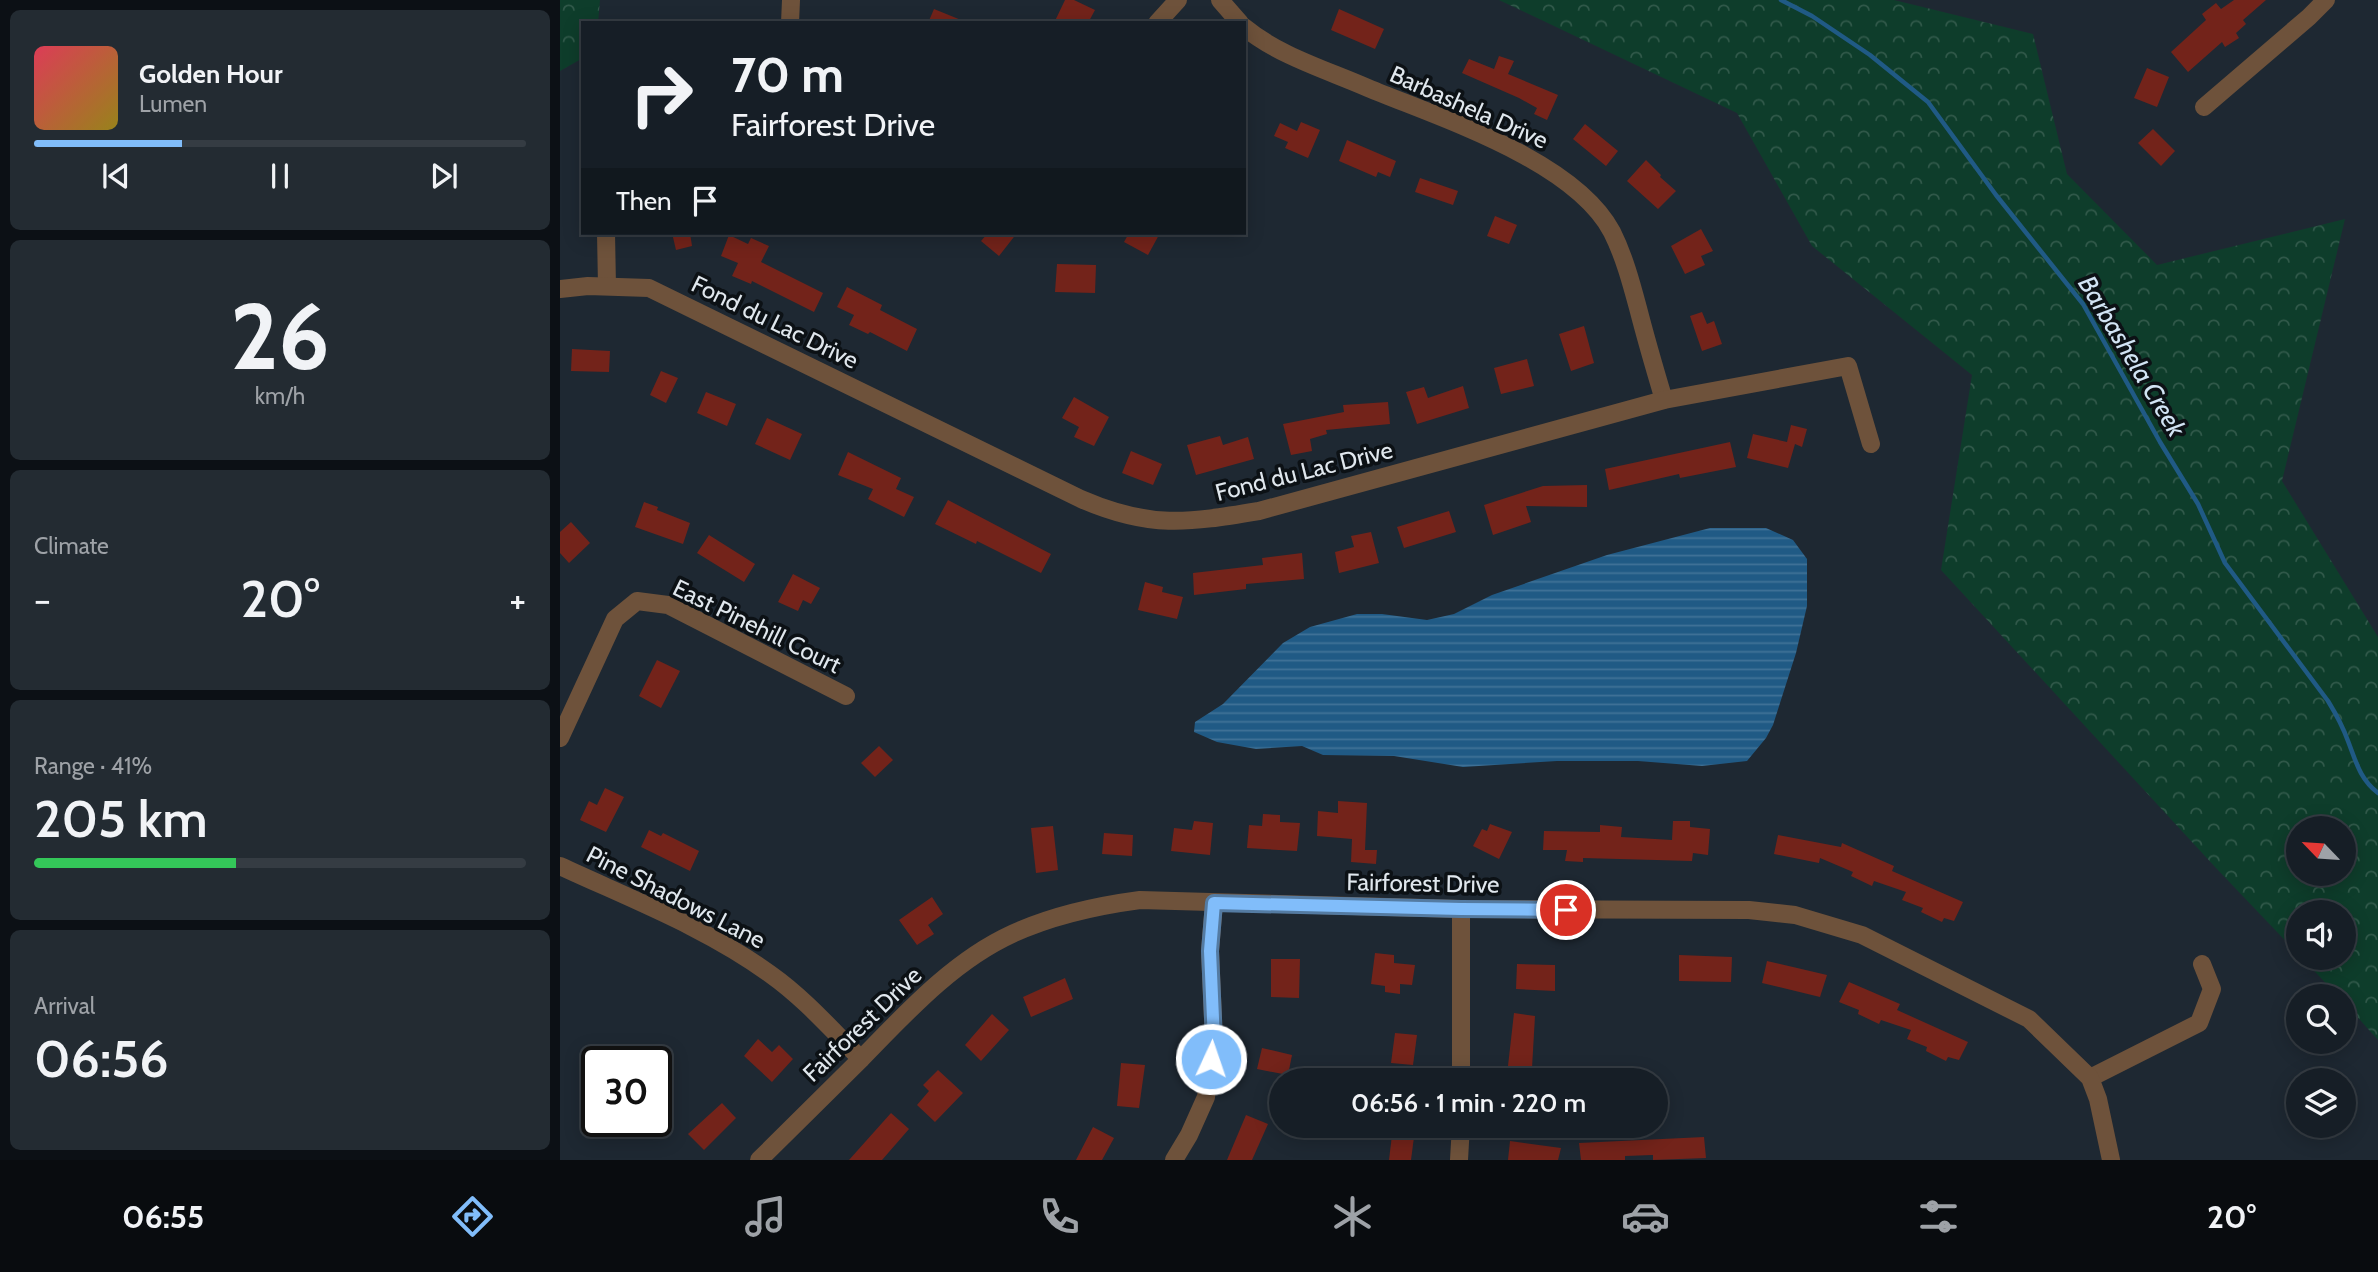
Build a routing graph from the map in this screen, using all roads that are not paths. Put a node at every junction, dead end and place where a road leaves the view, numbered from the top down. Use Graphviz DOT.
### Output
graph roads {
  1 [pos="791,0"];
  2 [pos="1178,0"];
  3 [pos="1220,0"];
  4 [pos="2326,0"];
  5 [pos="790,21"];
  6 [pos="1159,21"];
  7 [pos="1238,21"];
  8 [pos="1246,29"];
  9 [pos="2204,107"];
  10 [pos="606,235"];
  11 [pos="607,286"];
  12 [pos="560,289"];
  13 [pos="1664,400"];
  14 [pos="1871,444"];
  15 [pos="846,696"];
  16 [pos="560,738"];
  17 [pos="560,866"];
  18 [pos="1214,903"];
  19 [pos="1461,909"];
  20 [pos="2202,964"];
  21 [pos="861,1059"];
  22 [pos="1461,1068"];
  23 [pos="2090,1078"];
  24 [pos="1460,1138"];
  25 [pos="759,1160"];
  26 [pos="1174,1160"];
  27 [pos="1459,1160"];
  28 [pos="2111,1160"];
  1 -- 5 [label="street"];
  2 -- 6 [label="street"];
  3 -- 7 [label="street"];
  4 -- 9 [label="street"];
  8 -- 13 [label="street, Barbashela Drive"];
  10 -- 11 [label="street"];
  11 -- 12 [label="street, Fond du Lac Drive"];
  11 -- 13 [label="street, Fond du Lac Drive"];
  13 -- 14 [label="street, Fond du Lac Drive"];
  15 -- 16 [label="street, East Pinehill Court"];
  17 -- 21 [label="street, Pine Shadows Lane"];
  18 -- 19 [label="street, Fairforest Drive"];
  18 -- 21 [label="street, Fairforest Drive"];
  18 -- 26 [label="street"];
  19 -- 22 [label="street"];
  19 -- 23 [label="street, Fairforest Drive"];
  20 -- 23 [label="street"];
  21 -- 25 [label="street, Fairforest Drive"];
  23 -- 28 [label="street, Fairforest Drive"];
  24 -- 27 [label="street"];
}
